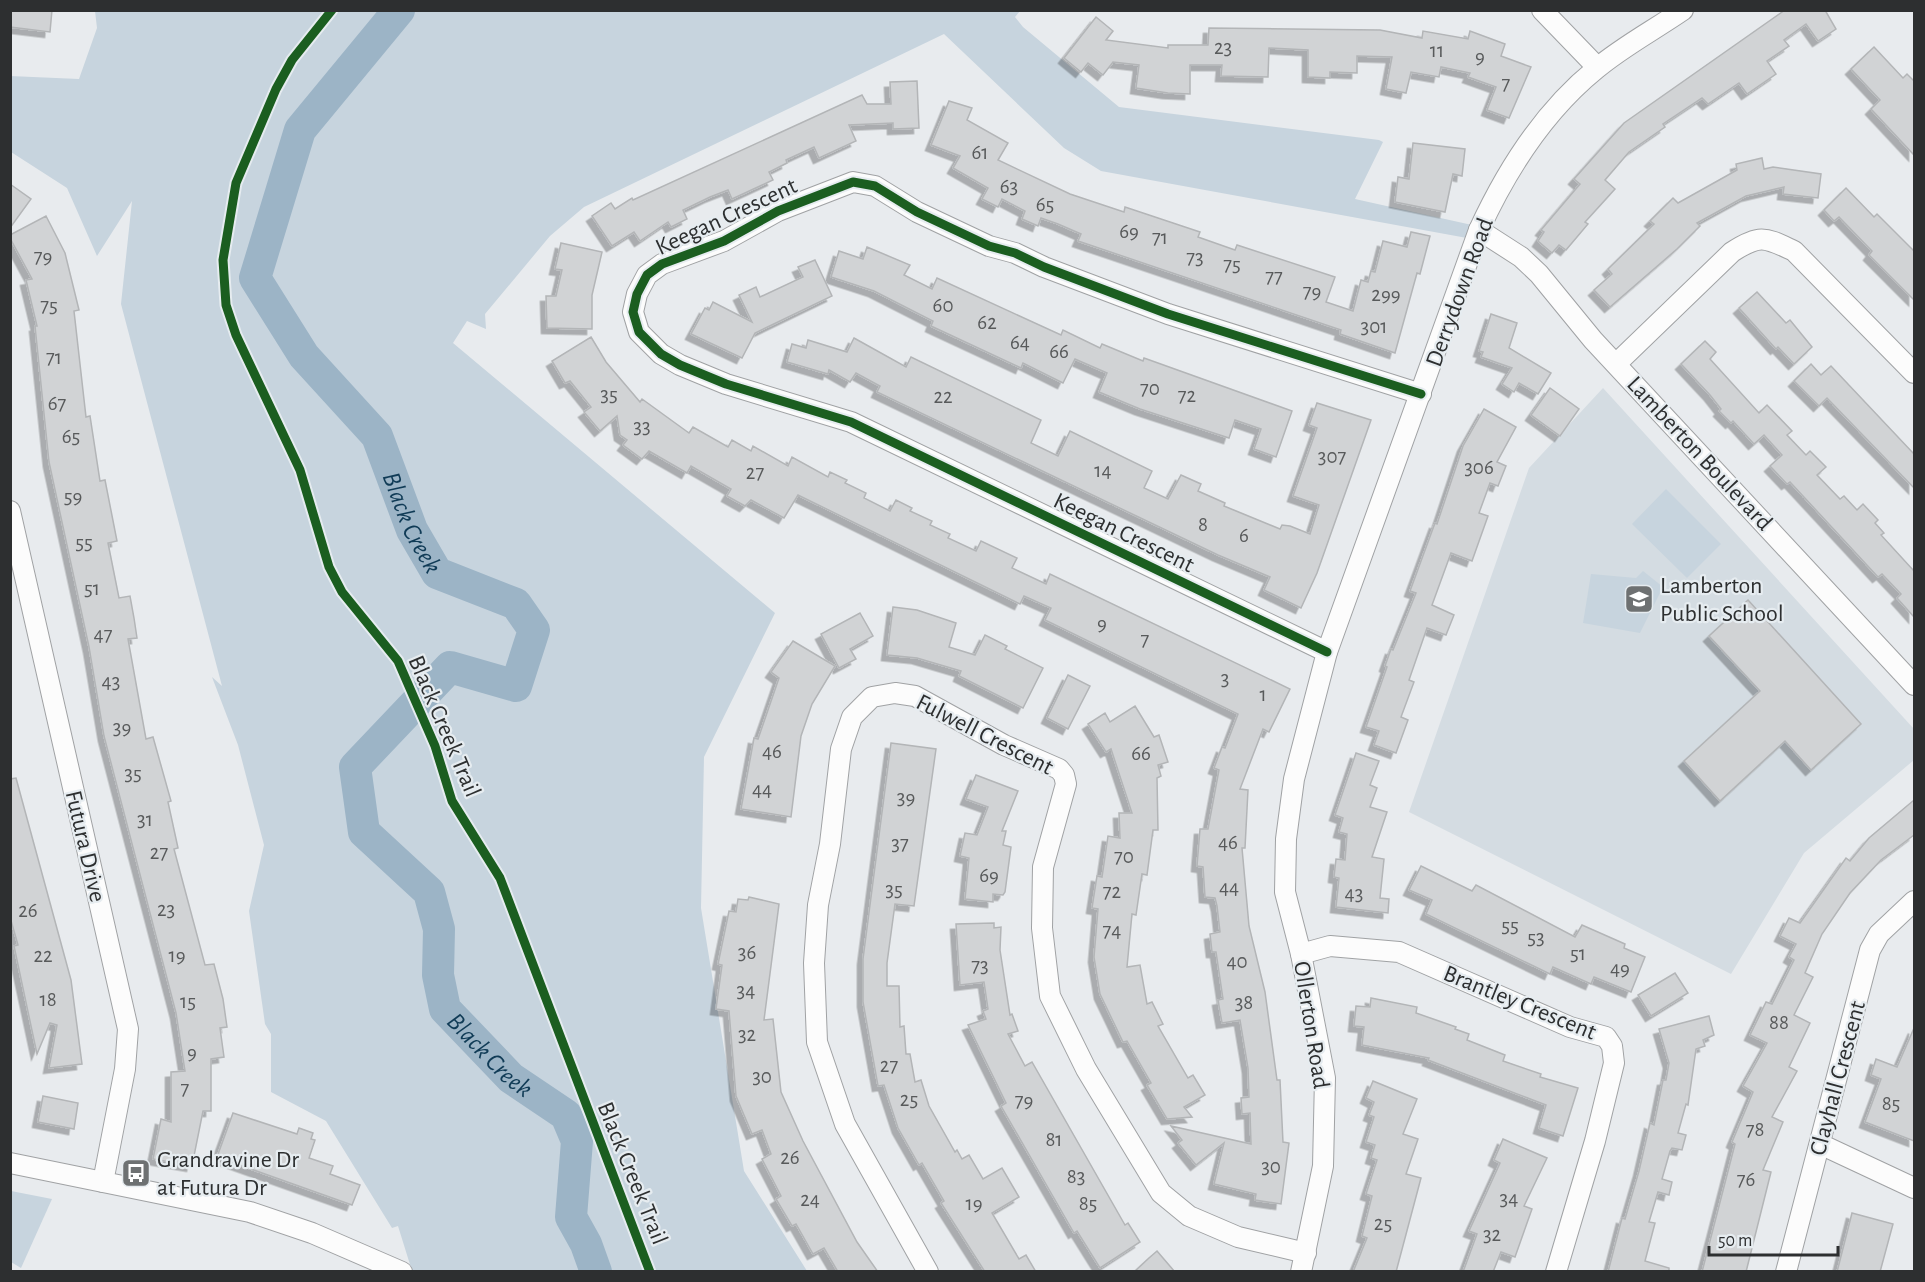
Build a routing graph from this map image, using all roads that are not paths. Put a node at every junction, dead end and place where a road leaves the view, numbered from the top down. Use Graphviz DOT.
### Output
graph roads {
  1 [pos="1542,10"];
  2 [pos="1683,10"];
  3 [pos="1597,67"];
  4 [pos="1479,230"];
  5 [pos="1617,363"];
  6 [pos="1914,373"];
  7 [pos="1421,394"];
  8 [pos="10,511"];
  9 [pos="1327,652"];
  10 [pos="1914,686"];
  11 [pos="1294,779"];
  12 [pos="1914,901"];
  13 [pos="1301,954"];
  14 [pos="1820,1144"];
  15 [pos="10,1163"];
  16 [pos="103,1182"];
  17 [pos="1914,1188"];
  18 [pos="1303,1262"];
  19 [pos="402,1272"];
  20 [pos="928,1272"];
  21 [pos="1556,1272"];
  22 [pos="1786,1272"];
  1 -- 3 [label="street"];
  2 -- 3 [label="street, Derrydown Road"];
  3 -- 4 [label="street, Derrydown Road"];
  4 -- 5 [label="street, Lamberton Boulevard"];
  4 -- 7 [label="street, Derrydown Road"];
  5 -- 6 [label="street"];
  5 -- 10 [label="street, Lamberton Boulevard"];
  7 -- 9 [label="street, Derrydown Road"];
  7 -- 9 [label="street, Keegan Crescent"];
  8 -- 16 [label="street, Futura Drive"];
  9 -- 11 [label="street, Derrydown Road"];
  11 -- 13 [label="street, Ollerton Road"];
  12 -- 14 [label="street, Clayhall Crescent"];
  13 -- 18 [label="street, Ollerton Road"];
  13 -- 21 [label="street, Brantley Crescent"];
  14 -- 17 [label="street"];
  14 -- 22 [label="street, Clayhall Crescent"];
  15 -- 16 [label="street"];
  16 -- 19 [label="street"];
  18 -- 20 [label="street, Fulwell Crescent"];
}
